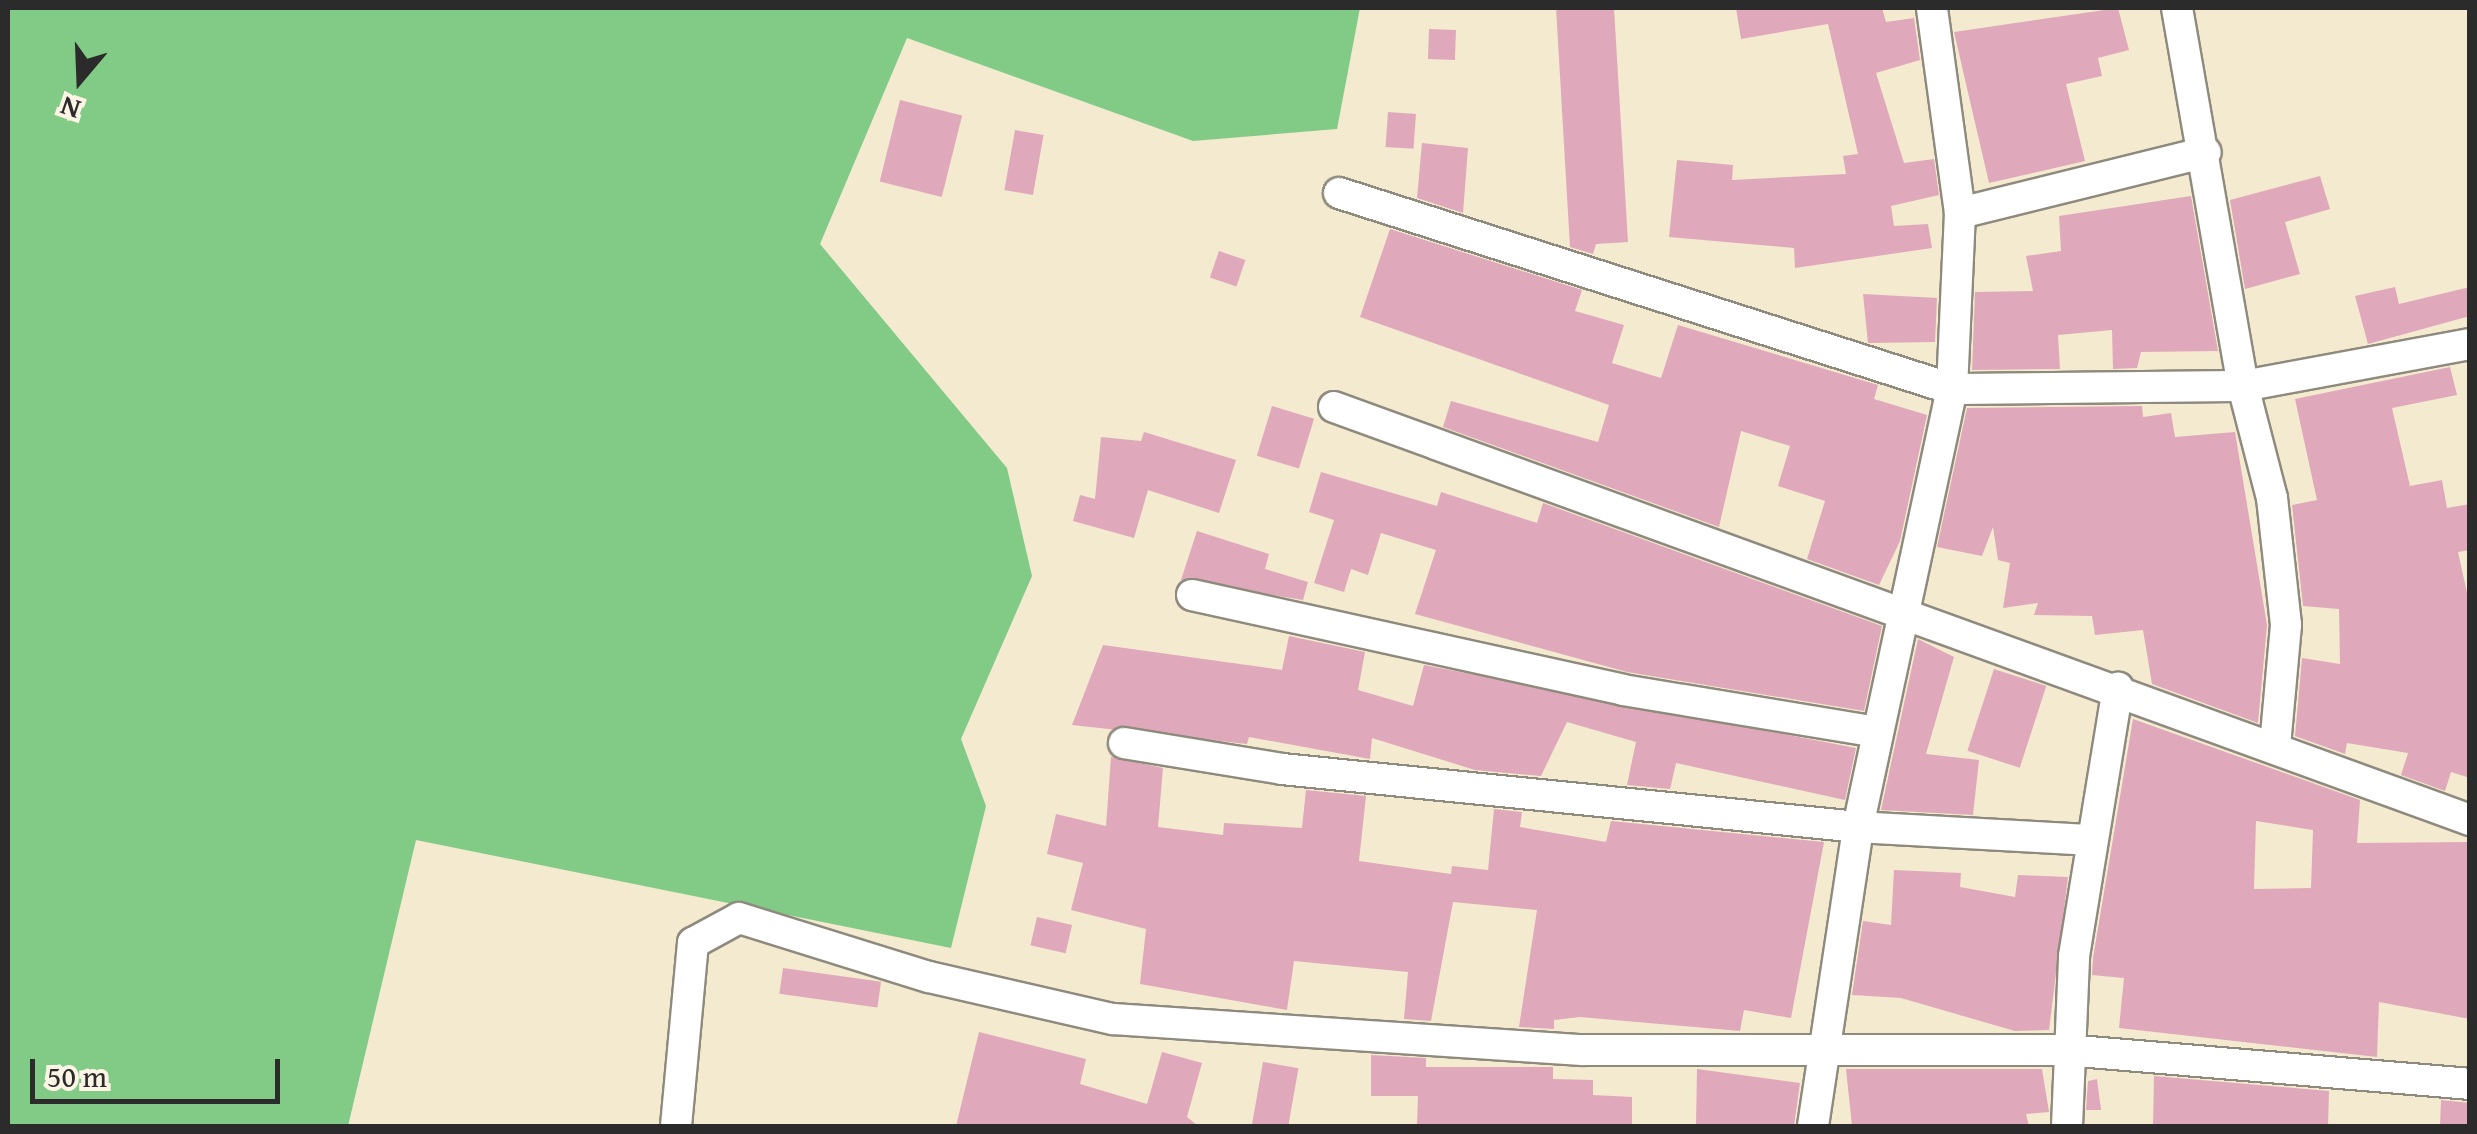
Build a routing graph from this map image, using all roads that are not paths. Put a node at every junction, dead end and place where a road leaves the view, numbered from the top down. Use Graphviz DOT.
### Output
graph roads {
  1 [pos="1933,8"];
  2 [pos="2178,8"];
  3 [pos="2206,152"];
  4 [pos="1338,193"];
  5 [pos="1960,212"];
  6 [pos="2470,344"];
  7 [pos="2243,386"];
  8 [pos="1952,390"];
  9 [pos="1334,407"];
  10 [pos="1192,595"];
  11 [pos="1903,608"];
  12 [pos="2118,688"];
  13 [pos="1876,732"];
  14 [pos="1124,742"];
  15 [pos="2276,746"];
  16 [pos="2470,820"];
  17 [pos="1858,828"];
  18 [pos="2087,840"];
  19 [pos="2066,1050"];
  20 [pos="1818,1051"];
  21 [pos="2470,1084"];
  22 [pos="676,1126"];
  23 [pos="1813,1126"];
  24 [pos="2067,1126"];
  1 -- 5 [label="street"];
  2 -- 3 [label="street"];
  3 -- 5 [label="street"];
  3 -- 7 [label="street"];
  4 -- 8 [label="street"];
  5 -- 8 [label="street"];
  6 -- 7 [label="street"];
  7 -- 8 [label="street"];
  7 -- 15 [label="street"];
  8 -- 11 [label="street"];
  9 -- 11 [label="street"];
  10 -- 13 [label="street"];
  11 -- 12 [label="street"];
  11 -- 13 [label="street"];
  12 -- 15 [label="street"];
  12 -- 18 [label="street"];
  13 -- 17 [label="street"];
  14 -- 17 [label="street"];
  15 -- 16 [label="street"];
  17 -- 18 [label="street"];
  17 -- 20 [label="street"];
  18 -- 19 [label="street"];
  19 -- 20 [label="street"];
  19 -- 21 [label="street"];
  19 -- 24 [label="street"];
  20 -- 22 [label="street"];
  20 -- 23 [label="street"];
}
